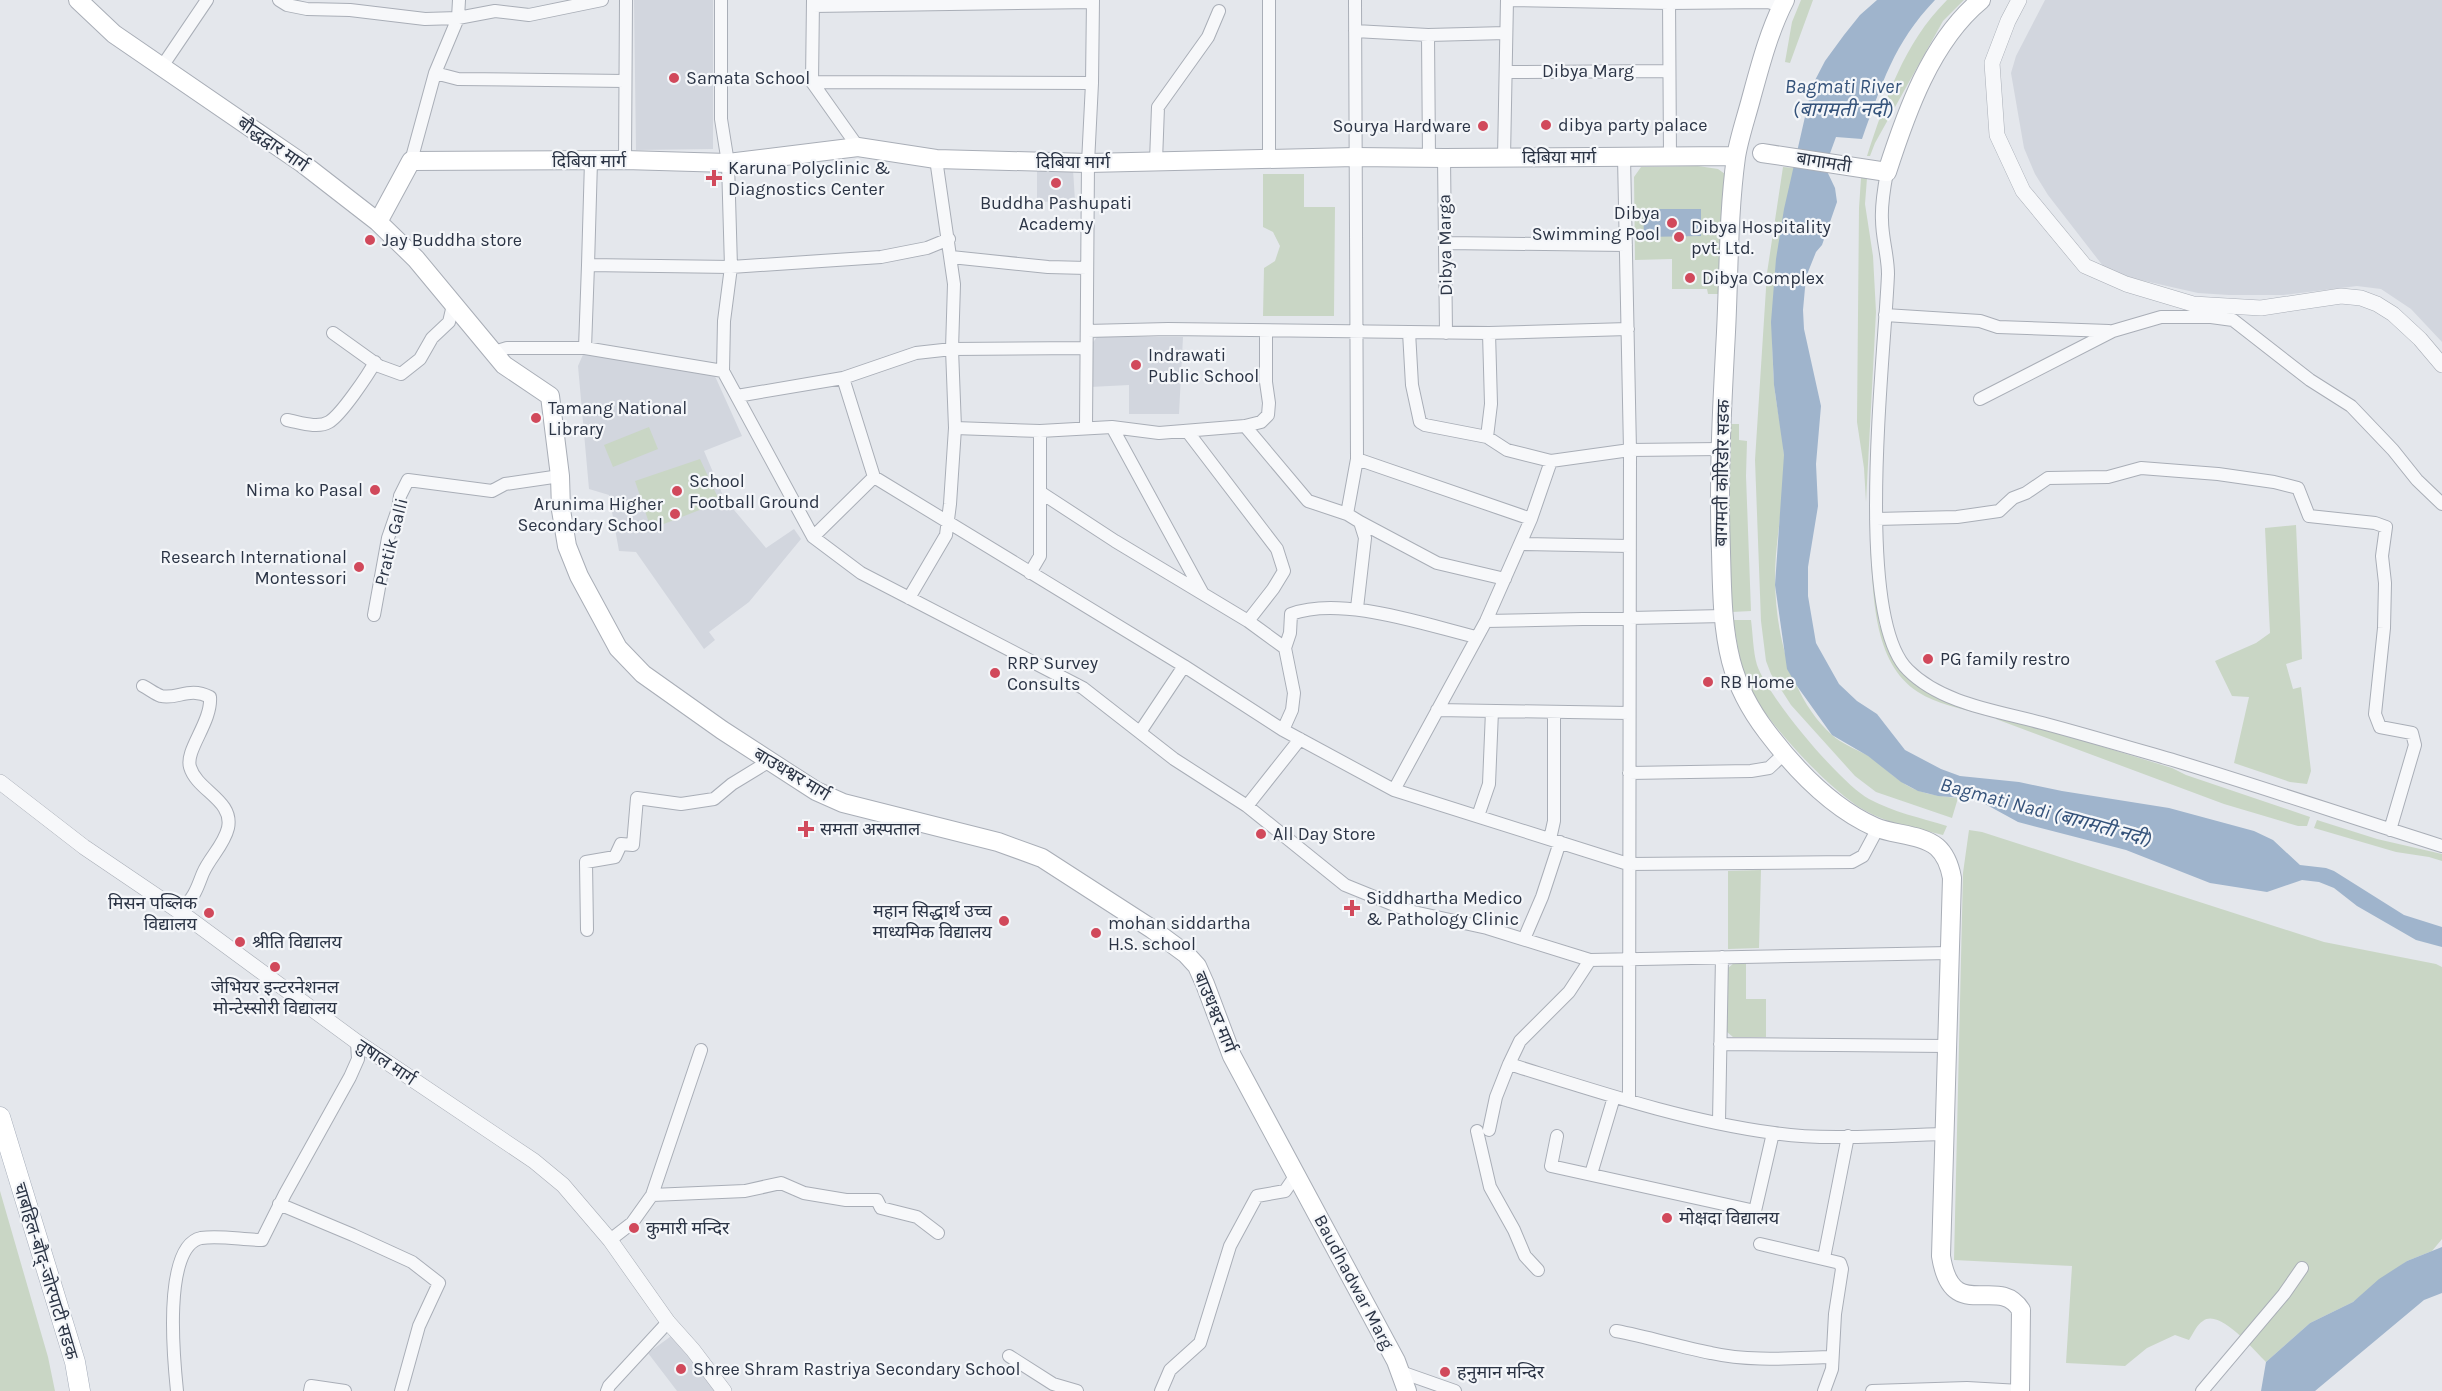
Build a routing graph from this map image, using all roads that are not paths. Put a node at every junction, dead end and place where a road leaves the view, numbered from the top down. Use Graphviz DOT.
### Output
graph roads {
  1 [pos="78,0"];
  2 [pos="207,0"];
  3 [pos="279,0"];
  4 [pos="459,0"];
  5 [pos="602,0"];
  6 [pos="626,0"];
  7 [pos="722,0"];
  8 [pos="1269,0"];
  9 [pos="1355,0"];
  10 [pos="1507,0"];
  11 [pos="1981,0"];
  12 [pos="2019,0"];
  13 [pos="1093,1"];
  14 [pos="1669,2"];
  15 [pos="813,3"];
  16 [pos="1783,3"];
  17 [pos="1219,11"];
  18 [pos="458,18"];
  19 [pos="1355,32"];
  20 [pos="1506,33"];
  21 [pos="1428,35"];
  22 [pos="161,68"];
  23 [pos="1670,71"];
  24 [pos="1506,72"];
  25 [pos="435,73"];
  26 [pos="625,81"];
  27 [pos="812,82"];
  28 [pos="1092,84"];
  29 [pos="858,147"];
  30 [pos="1762,153"];
  31 [pos="1670,155"];
  32 [pos="1736,156"];
  33 [pos="1355,157"];
  34 [pos="1504,157"];
  35 [pos="1624,157"];
  36 [pos="1269,158"];
  37 [pos="1436,158"];
  38 [pos="936,159"];
  39 [pos="625,160"];
  40 [pos="411,161"];
  41 [pos="591,161"];
  42 [pos="1156,161"];
  43 [pos="728,163"];
  44 [pos="1088,163"];
  45 [pos="1887,172"];
  46 [pos="378,222"];
  47 [pos="949,239"];
  48 [pos="1445,243"];
  49 [pos="1626,244"];
  50 [pos="951,256"];
  51 [pos="588,265"];
  52 [pos="731,267"];
  53 [pos="1087,268"];
  54 [pos="453,305"];
  55 [pos="1885,315"];
  56 [pos="1628,329"];
  57 [pos="1087,331"];
  58 [pos="1358,331"];
  59 [pos="2114,331"];
  60 [pos="1266,332"];
  61 [pos="1408,332"];
  62 [pos="333,333"];
  63 [pos="1446,333"];
  64 [pos="1489,333"];
  65 [pos="585,348"];
  66 [pos="1086,348"];
  67 [pos="952,349"];
  68 [pos="494,352"];
  69 [pos="375,362"];
  70 [pos="2442,365"];
  71 [pos="723,371"];
  72 [pos="843,378"];
  73 [pos="736,396"];
  74 [pos="1980,399"];
  75 [pos="286,420"];
  76 [pos="1245,426"];
  77 [pos="1086,427"];
  78 [pos="1112,427"];
  79 [pos="955,428"];
  80 [pos="1187,430"];
  81 [pos="1040,431"];
  82 [pos="1487,437"];
  83 [pos="1720,449"];
  84 [pos="1630,450"];
  85 [pos="1357,459"];
  86 [pos="1551,461"];
  87 [pos="560,476"];
  88 [pos="874,477"];
  89 [pos="1040,492"];
  90 [pos="2442,504"];
  91 [pos="1347,514"];
  92 [pos="1531,519"];
  93 [pos="1876,519"];
  94 [pos="949,522"];
  95 [pos="1360,522"];
  96 [pos="813,537"];
  97 [pos="1520,544"];
  98 [pos="1629,546"];
  99 [pos="1030,573"];
  100 [pos="1505,579"];
  101 [pos="1202,592"];
  102 [pos="909,598"];
  103 [pos="1357,608"];
  104 [pos="374,615"];
  105 [pos="1724,616"];
  106 [pos="1629,618"];
  107 [pos="1248,621"];
  108 [pos="1486,621"];
  109 [pos="1476,637"];
  110 [pos="1285,648"];
  111 [pos="1184,666"];
  112 [pos="143,686"];
  113 [pos="1437,710"];
  114 [pos="1492,711"];
  115 [pos="1554,712"];
  116 [pos="1629,713"];
  117 [pos="1283,730"];
  118 [pos="1140,732"];
  119 [pos="1300,740"];
  120 [pos="1785,753"];
  121 [pos="768,762"];
  122 [pos="1629,773"];
  123 [pos="0,782"];
  124 [pos="1394,790"];
  125 [pos="1247,806"];
  126 [pos="1478,816"];
  127 [pos="1878,828"];
  128 [pos="2390,830"];
  129 [pos="1555,841"];
  130 [pos="2442,846"];
  131 [pos="1628,864"];
  132 [pos="183,914"];
  133 [pos="587,930"];
  134 [pos="1524,939"];
  135 [pos="1950,953"];
  136 [pos="1722,957"];
  137 [pos="1629,958"];
  138 [pos="1590,960"];
  139 [pos="357,1042"];
  140 [pos="1720,1044"];
  141 [pos="1947,1046"];
  142 [pos="701,1050"];
  143 [pos="1509,1064"];
  144 [pos="1614,1097"];
  145 [pos="1629,1101"];
  146 [pos="0,1117"];
  147 [pos="1719,1122"];
  148 [pos="1773,1133"];
  149 [pos="1944,1134"];
  150 [pos="1557,1136"];
  151 [pos="1848,1136"];
  152 [pos="1591,1174"];
  153 [pos="1296,1175"];
  154 [pos="652,1195"];
  155 [pos="279,1204"];
  156 [pos="938,1233"];
  157 [pos="610,1240"];
  158 [pos="1760,1244"];
  159 [pos="1824,1258"];
  160 [pos="2302,1268"];
  161 [pos="1538,1270"];
  162 [pos="668,1322"];
  163 [pos="1616,1331"];
  164 [pos="1009,1356"];
  165 [pos="1832,1358"];
  166 [pos="1401,1372"];
  167 [pos="80,1391"];
  168 [pos="177,1391"];
  169 [pos="310,1391"];
  170 [pos="345,1391"];
  171 [pos="401,1391"];
  172 [pos="607,1391"];
  173 [pos="724,1391"];
  174 [pos="1077,1391"];
  175 [pos="1161,1391"];
  176 [pos="1407,1391"];
  177 [pos="1455,1391"];
  178 [pos="1824,1391"];
  179 [pos="1872,1391"];
  180 [pos="2020,1391"];
  181 [pos="2202,1391"];
  1 -- 22 [label="main road, बौद्धद्वार मार्ग"];
  2 -- 22 [label="street"];
  3 -- 18 [label="street"];
  4 -- 18 [label="street"];
  5 -- 18 [label="street"];
  6 -- 26 [label="street"];
  7 -- 43 [label="street"];
  8 -- 36 [label="street"];
  9 -- 19 [label="street"];
  10 -- 14 [label="street"];
  10 -- 20 [label="street"];
  11 -- 45 [label="main road"];
  12 -- 70 [label="street"];
  13 -- 15 [label="street"];
  13 -- 28 [label="street"];
  14 -- 16 [label="street"];
  14 -- 23 [label="street"];
  15 -- 27 [label="street"];
  16 -- 32 [label="main road, बागमती कोरिडोर सडक"];
  17 -- 42 [label="street"];
  18 -- 25 [label="street"];
  19 -- 21 [label="street"];
  19 -- 33 [label="street"];
  20 -- 21 [label="street"];
  20 -- 24 [label="street"];
  21 -- 37 [label="street, Dibya Marga"];
  22 -- 46 [label="main road, बौद्धद्वार मार्ग"];
  23 -- 24 [label="street, Dibya Marg"];
  23 -- 31 [label="street"];
  24 -- 34 [label="street"];
  25 -- 26 [label="street"];
  25 -- 40 [label="street"];
  26 -- 39 [label="street"];
  27 -- 28 [label="street"];
  27 -- 29 [label="street"];
  28 -- 44 [label="street"];
  29 -- 38 [label="main road, दिबिया मार्ग"];
  29 -- 43 [label="main road, दिबिया मार्ग"];
  30 -- 45 [label="main road, बागामती"];
  31 -- 32 [label="main road, दिबिया मार्ग"];
  31 -- 35 [label="main road, दिबिया मार्ग"];
  32 -- 83 [label="main road, बागमती कोरिडोर सडक"];
  33 -- 36 [label="main road, दिबिया मार्ग"];
  33 -- 37 [label="main road, दिबिया मार्ग"];
  33 -- 58 [label="street"];
  34 -- 35 [label="main road, दिबिया मार्ग"];
  34 -- 37 [label="main road, दिबिया मार्ग"];
  35 -- 49 [label="street"];
  36 -- 42 [label="main road, दिबिया मार्ग"];
  37 -- 48 [label="street, Dibya Marga"];
  38 -- 44 [label="main road, दिबिया मार्ग"];
  38 -- 47 [label="street"];
  39 -- 41 [label="main road, दिबिया मार्ग"];
  39 -- 43 [label="main road, दिबिया मार्ग"];
  40 -- 41 [label="main road, दिबिया मार्ग"];
  40 -- 46 [label="main road"];
  41 -- 51 [label="street"];
  42 -- 44 [label="main road, दिबिया मार्ग"];
  43 -- 52 [label="street"];
  44 -- 53 [label="street"];
  45 -- 55 [label="street"];
  46 -- 54 [label="main road, बौद्धद्वार मार्ग"];
  47 -- 50 [label="street"];
  47 -- 52 [label="street"];
  48 -- 49 [label="street"];
  48 -- 63 [label="street, Dibya Marga"];
  49 -- 56 [label="street"];
  50 -- 53 [label="street"];
  50 -- 67 [label="street"];
  51 -- 52 [label="street"];
  51 -- 65 [label="street"];
  52 -- 71 [label="street"];
  53 -- 57 [label="street"];
  54 -- 68 [label="main road, बाउधश्वर मार्ग"];
  54 -- 69 [label="street"];
  55 -- 59 [label="street"];
  55 -- 93 [label="street"];
  56 -- 64 [label="street"];
  56 -- 84 [label="street"];
  57 -- 60 [label="street"];
  57 -- 66 [label="street"];
  58 -- 60 [label="street"];
  58 -- 61 [label="street"];
  58 -- 85 [label="street"];
  59 -- 74 [label="street"];
  59 -- 90 [label="street"];
  60 -- 76 [label="street"];
  61 -- 63 [label="street"];
  61 -- 82 [label="street"];
  62 -- 69 [label="street"];
  63 -- 64 [label="street"];
  64 -- 82 [label="street"];
  65 -- 68 [label="street"];
  65 -- 71 [label="street"];
  66 -- 67 [label="street"];
  66 -- 77 [label="street"];
  67 -- 72 [label="street"];
  67 -- 79 [label="street"];
  68 -- 87 [label="main road, बाउधश्वर मार्ग"];
  69 -- 75 [label="street"];
  71 -- 73 [label="street"];
  72 -- 73 [label="street"];
  72 -- 88 [label="street"];
  73 -- 96 [label="street"];
  76 -- 80 [label="street"];
  76 -- 91 [label="street"];
  77 -- 78 [label="street"];
  77 -- 81 [label="street"];
  78 -- 80 [label="street"];
  78 -- 101 [label="street"];
  79 -- 81 [label="street"];
  79 -- 94 [label="street"];
  80 -- 107 [label="street"];
  81 -- 89 [label="street"];
  82 -- 86 [label="street"];
  83 -- 84 [label="street"];
  83 -- 105 [label="main road, बागमती कोरिडोर सडक"];
  84 -- 86 [label="street"];
  84 -- 98 [label="street"];
  85 -- 91 [label="street"];
  85 -- 92 [label="street"];
  86 -- 92 [label="street"];
  87 -- 104 [label="street, Pratik Galli"];
  87 -- 121 [label="main road, बाउधश्वर मार्ग"];
  88 -- 94 [label="street"];
  88 -- 96 [label="street"];
  89 -- 99 [label="street"];
  89 -- 101 [label="street"];
  91 -- 95 [label="street"];
  92 -- 97 [label="street"];
  93 -- 128 [label="street"];
  93 -- 128 [label="street"];
  94 -- 99 [label="street"];
  94 -- 102 [label="street"];
  95 -- 100 [label="street"];
  95 -- 103 [label="street"];
  96 -- 102 [label="street"];
  97 -- 98 [label="street"];
  97 -- 100 [label="street"];
  98 -- 106 [label="street"];
  99 -- 111 [label="street"];
  100 -- 108 [label="street"];
  101 -- 107 [label="street"];
  102 -- 118 [label="street"];
  103 -- 109 [label="street"];
  103 -- 110 [label="street"];
  105 -- 106 [label="street"];
  105 -- 120 [label="main road, बागमती कोरिडोर सडक"];
  106 -- 108 [label="street"];
  106 -- 116 [label="street"];
  107 -- 110 [label="street"];
  108 -- 109 [label="street"];
  109 -- 113 [label="street"];
  110 -- 117 [label="street"];
  111 -- 117 [label="street"];
  111 -- 118 [label="street"];
  112 -- 132 [label="street"];
  113 -- 114 [label="street"];
  113 -- 124 [label="street"];
  114 -- 115 [label="street"];
  114 -- 126 [label="street"];
  115 -- 116 [label="street"];
  115 -- 129 [label="street"];
  116 -- 122 [label="street"];
  117 -- 119 [label="street"];
  118 -- 125 [label="street"];
  119 -- 124 [label="street"];
  119 -- 125 [label="street"];
  120 -- 122 [label="street"];
  120 -- 127 [label="main road, बागमती कोरिडोर सडक"];
  121 -- 133 [label="street"];
  121 -- 153 [label="main road, बाउधश्वर मार्ग"];
  122 -- 131 [label="street"];
  123 -- 132 [label="street, तुषाल मार्ग"];
  124 -- 126 [label="street"];
  125 -- 134 [label="street"];
  126 -- 129 [label="street"];
  127 -- 131 [label="street"];
  127 -- 135 [label="main road, बागमती कोरिडोर सडक"];
  128 -- 130 [label="street"];
  129 -- 131 [label="street"];
  129 -- 134 [label="street"];
  131 -- 137 [label="street"];
  132 -- 139 [label="street, तुषाल मार्ग"];
  134 -- 138 [label="street"];
  135 -- 136 [label="street"];
  135 -- 141 [label="main road"];
  136 -- 137 [label="street"];
  136 -- 140 [label="street"];
  137 -- 138 [label="street"];
  137 -- 145 [label="street"];
  138 -- 143 [label="street"];
  139 -- 155 [label="street"];
  139 -- 157 [label="street, तुषाल मार्ग"];
  140 -- 141 [label="street"];
  140 -- 147 [label="street"];
  141 -- 149 [label="main road"];
  142 -- 154 [label="street"];
  143 -- 144 [label="street"];
  143 -- 161 [label="street"];
  144 -- 145 [label="street"];
  144 -- 152 [label="street"];
  145 -- 147 [label="street"];
  146 -- 167 [label="main road, चाबहिल-बौद्-जोरपाटी सडक"];
  147 -- 148 [label="street"];
  148 -- 151 [label="street"];
  148 -- 152 [label="street"];
  149 -- 151 [label="street"];
  149 -- 180 [label="main road"];
  150 -- 152 [label="street"];
  151 -- 159 [label="street"];
  153 -- 166 [label="main road, Baudhadwar Marg"];
  153 -- 175 [label="street"];
  154 -- 156 [label="street"];
  154 -- 157 [label="street"];
  155 -- 168 [label="street"];
  155 -- 171 [label="street"];
  157 -- 162 [label="street, तुषाल मार्ग"];
  158 -- 159 [label="street"];
  159 -- 165 [label="street"];
  160 -- 181 [label="street"];
  162 -- 172 [label="street"];
  162 -- 173 [label="street, तुषाल मार्ग"];
  163 -- 165 [label="street"];
  164 -- 174 [label="street"];
  165 -- 178 [label="street"];
  166 -- 176 [label="main road, Baudhadwar Marg"];
  166 -- 177 [label="street"];
  169 -- 170 [label="street"];
  179 -- 180 [label="street"];
}
